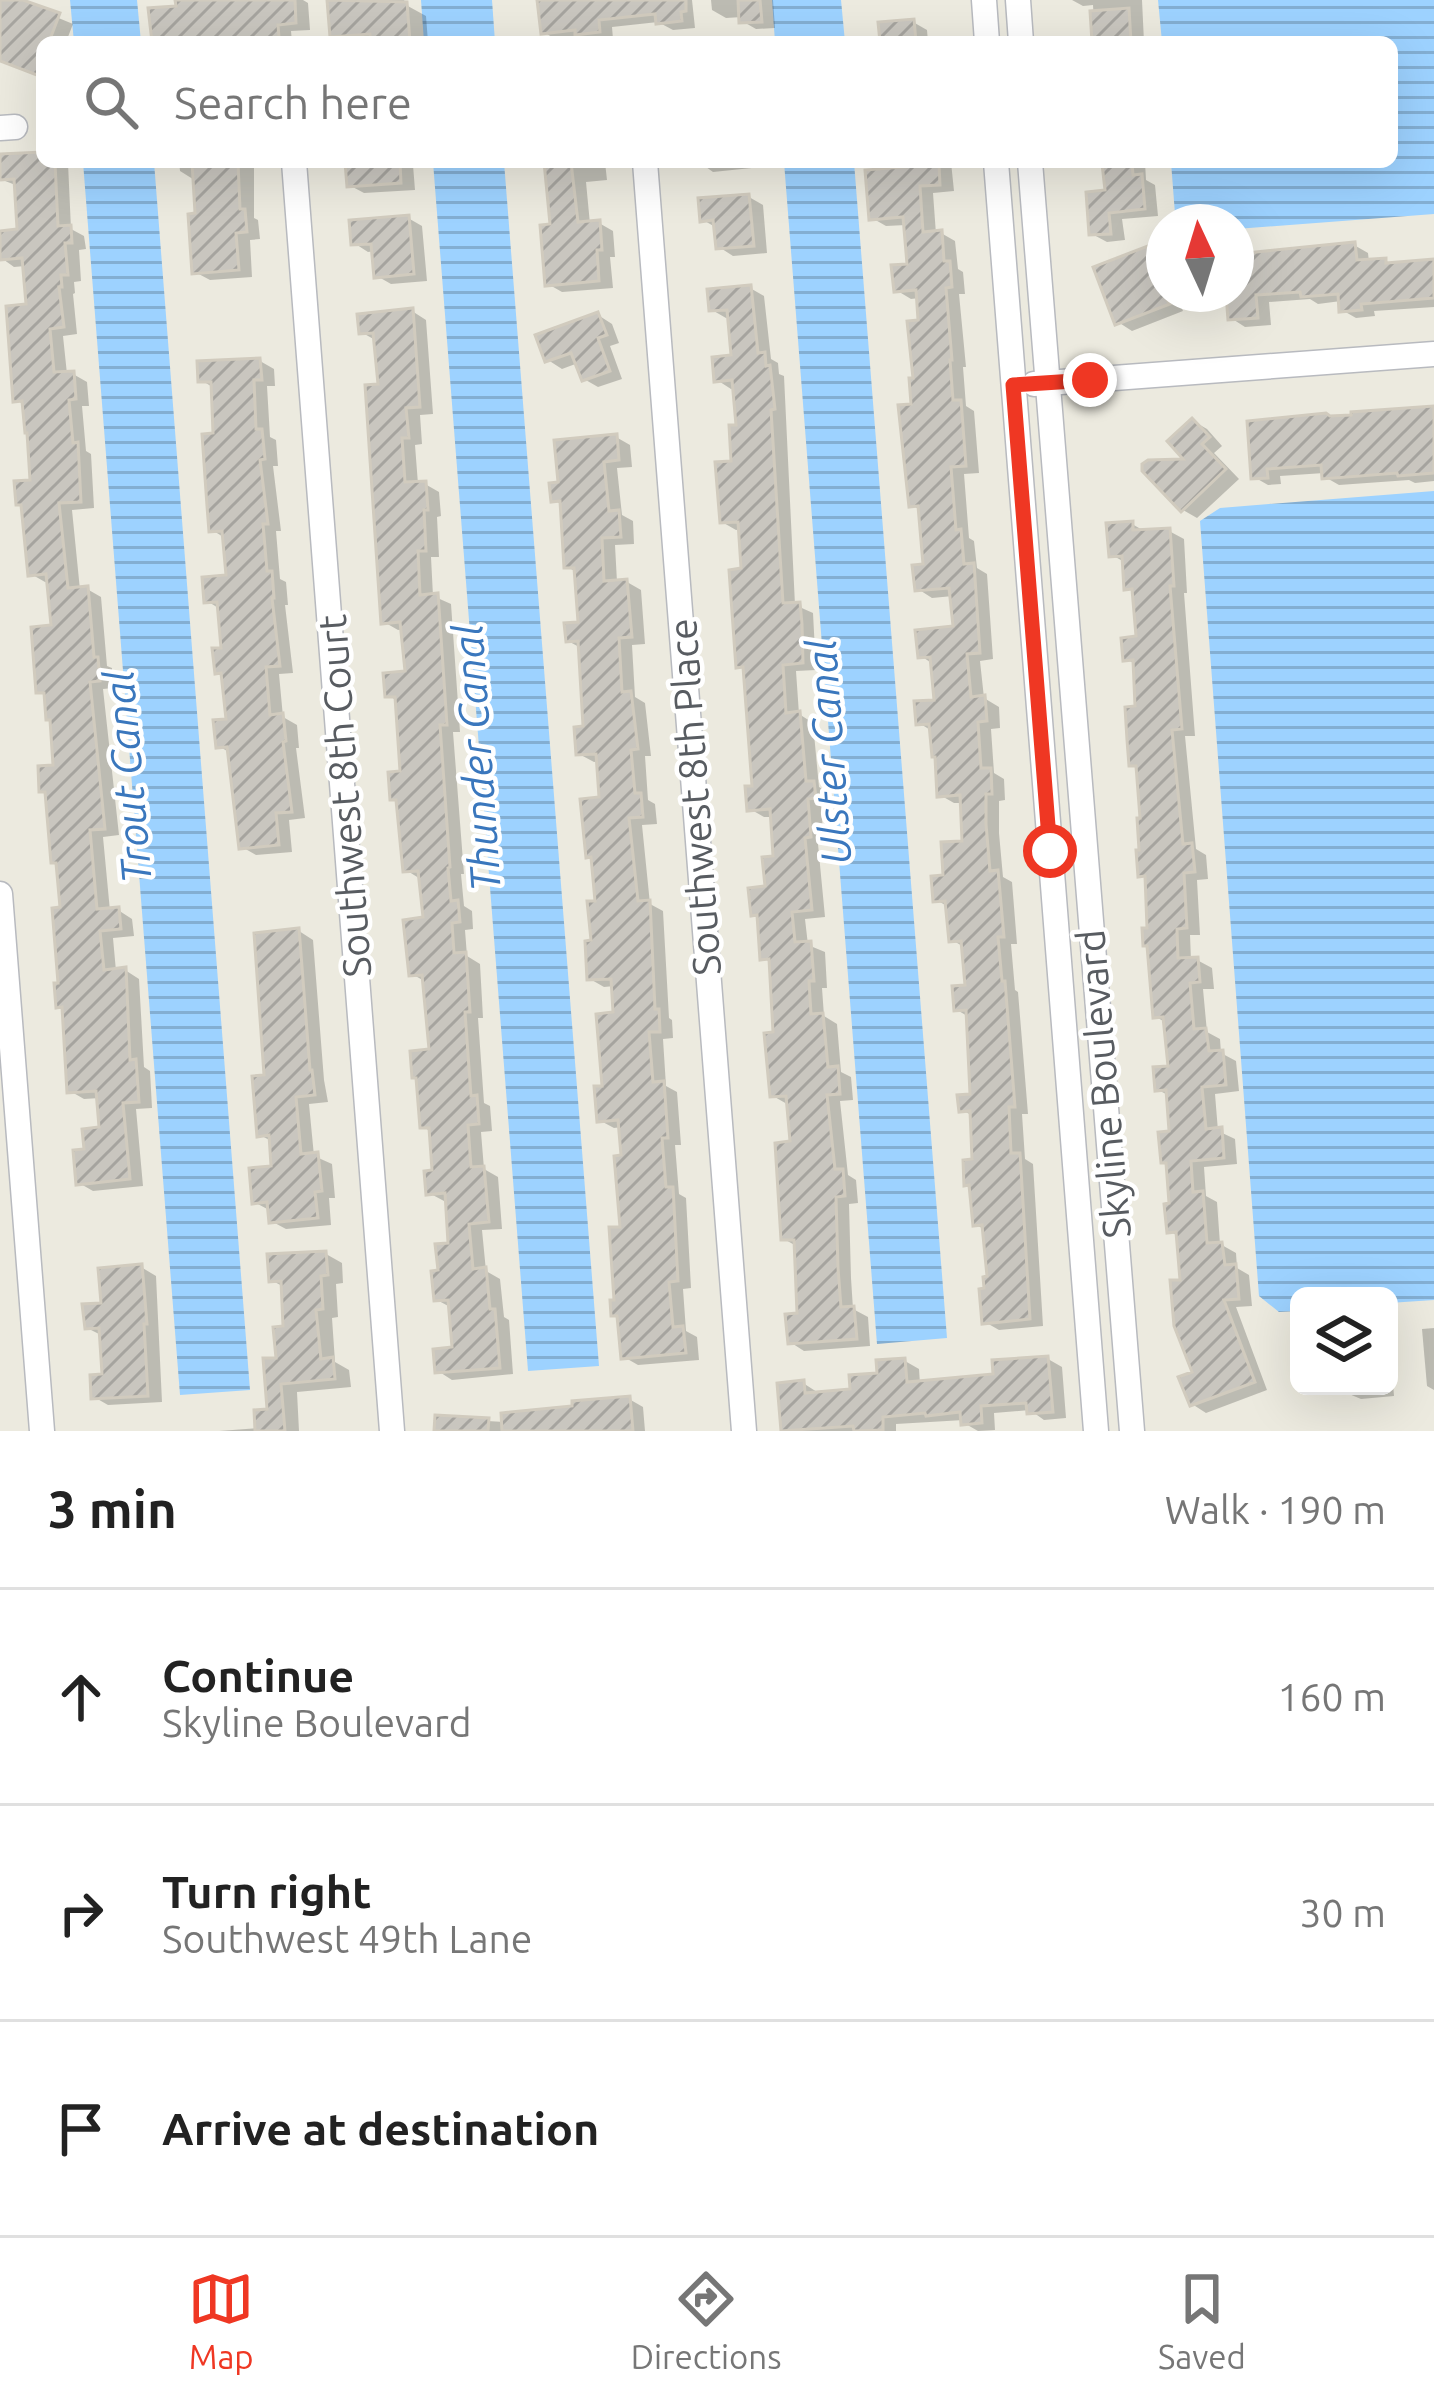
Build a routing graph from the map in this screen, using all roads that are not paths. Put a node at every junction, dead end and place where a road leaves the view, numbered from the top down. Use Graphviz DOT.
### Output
graph roads {
  1 [pos="984,0"];
  2 [pos="1018,0"];
  3 [pos="987,36"];
  4 [pos="1021,36"];
  5 [pos="294,168"];
  6 [pos="645,168"];
  7 [pos="996,168"];
  8 [pos="1030,168"];
  9 [pos="1434,354"];
  10 [pos="1048,383"];
  11 [pos="1013,385"];
  12 [pos="0,894"];
  13 [pos="42,1431"];
  14 [pos="392,1431"];
  15 [pos="744,1431"];
  16 [pos="1096,1431"];
  17 [pos="1132,1431"];
  1 -- 3 [label="street"];
  2 -- 4 [label="street"];
  5 -- 14 [label="street, Southwest 8th Court"];
  6 -- 15 [label="street, Southwest 8th Place"];
  7 -- 11 [label="street, Skyline Boulevard"];
  8 -- 10 [label="street, Skyline Boulevard"];
  9 -- 10 [label="street"];
  10 -- 11 [label="street"];
  10 -- 17 [label="street, Skyline Boulevard"];
  11 -- 16 [label="street, Skyline Boulevard"];
  12 -- 13 [label="street"];
}
